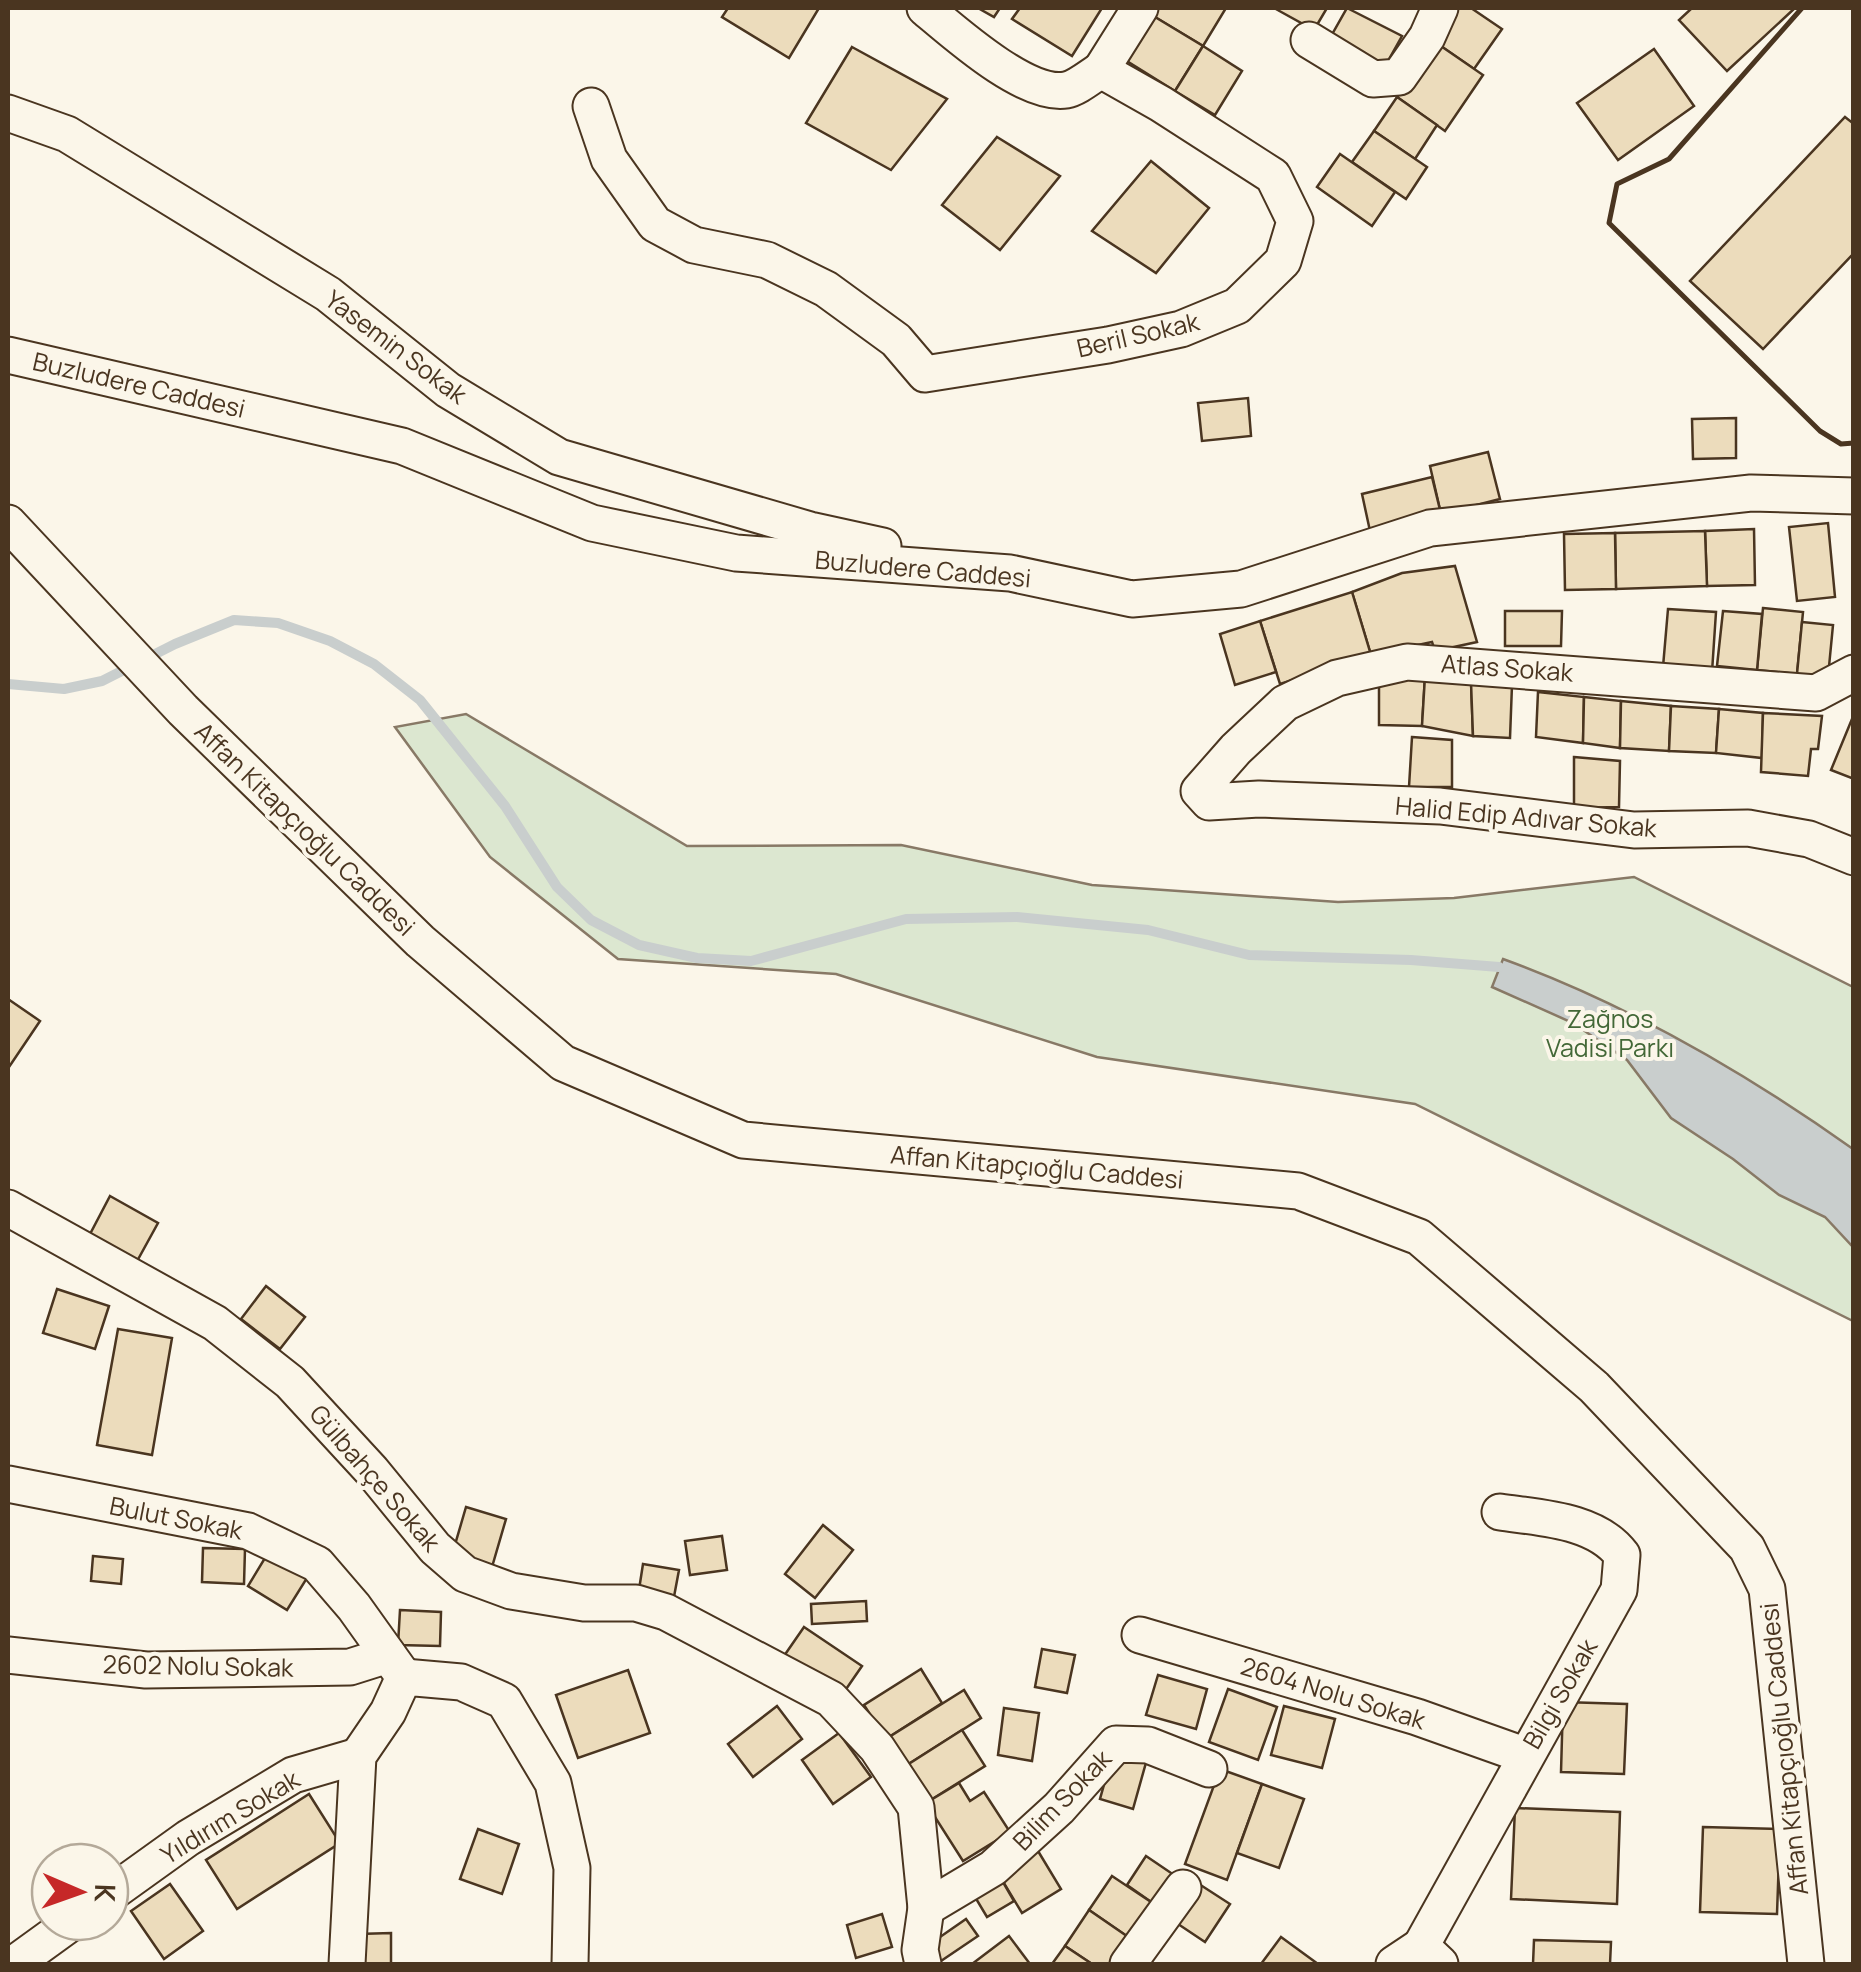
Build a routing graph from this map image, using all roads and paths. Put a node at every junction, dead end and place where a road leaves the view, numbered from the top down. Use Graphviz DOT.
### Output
graph roads {
  1 [pos="925,8"];
  2 [pos="1140,8"];
  3 [pos="1440,8"];
  4 [pos="1310,40"];
  5 [pos="1101,70"];
  6 [pos="592,106"];
  7 [pos="8,113"];
  8 [pos="8,355"];
  9 [pos="1854,496"];
  10 [pos="8,523"];
  11 [pos="921,567"];
  12 [pos="1854,673"];
  13 [pos="1199,791"];
  14 [pos="1854,857"];
  15 [pos="8,1208"];
  16 [pos="8,1484"];
  17 [pos="1500,1512"];
  18 [pos="1140,1635"];
  19 [pos="8,1654"];
  20 [pos="396,1666"];
  21 [pos="1524,1755"];
  22 [pos="358,1756"];
  23 [pos="1209,1768"];
  24 [pos="130,1880"];
  25 [pos="1183,1888"];
  26 [pos="926,1908"];
  27 [pos="44,1942"];
  28 [pos="1418,1958"];
  29 [pos="14,1964"];
  30 [pos="347,1964"];
  31 [pos="570,1964"];
  32 [pos="923,1964"];
  33 [pos="1128,1964"];
  34 [pos="1806,1964"];
  1 -- 5 [label="street"];
  2 -- 5 [label="street"];
  3 -- 4 [label="street"];
  5 -- 6 [label="street, Beril Sokak"];
  7 -- 11 [label="street, Yasemin Sokak"];
  8 -- 11 [label="street, Buzludere Caddesi"];
  9 -- 11 [label="street, Buzludere Caddesi"];
  10 -- 34 [label="street, Affan Kitapçıoğlu Caddesi"];
  12 -- 13 [label="street, Atlas Sokak"];
  13 -- 14 [label="street, Halid Edip Adıvar Sokak"];
  15 -- 26 [label="street, Gülbahçe Sokak"];
  16 -- 20 [label="street, Bulut Sokak"];
  17 -- 21 [label="street, Bilgi Sokak"];
  18 -- 21 [label="street, 2604 Nolu Sokak"];
  19 -- 20 [label="street, 2602 Nolu Sokak"];
  20 -- 22 [label="street"];
  20 -- 31 [label="street, 2602 Nolu Sokak"];
  21 -- 28 [label="street, Bilgi Sokak"];
  22 -- 24 [label="street, Yıldırım Sokak"];
  22 -- 30 [label="street"];
  23 -- 26 [label="street, Bilim Sokak"];
  25 -- 33 [label="street"];
  26 -- 32 [label="street, Gülbahçe Sokak"];
  27 -- 29 [label="street"];
}
